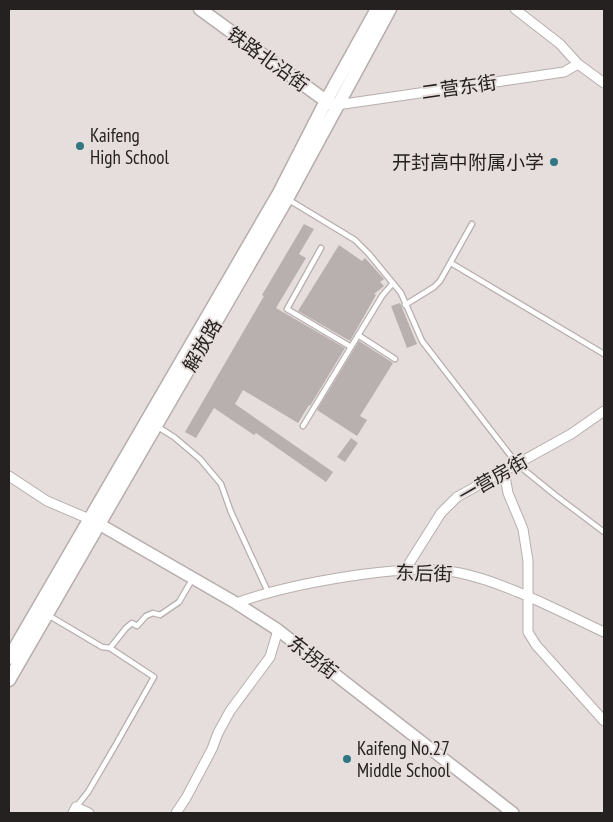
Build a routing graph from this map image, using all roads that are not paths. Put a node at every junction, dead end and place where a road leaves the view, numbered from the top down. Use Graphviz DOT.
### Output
graph roads {
  1 [pos="200,9"];
  2 [pos="377,9"];
  3 [pos="390,9"];
  4 [pos="515,9"];
  5 [pos="578,64"];
  6 [pos="604,83"];
  7 [pos="331,103"];
  8 [pos="286,198"];
  9 [pos="472,224"];
  10 [pos="321,248"];
  11 [pos="452,263"];
  12 [pos="393,283"];
  13 [pos="405,305"];
  14 [pos="358,335"];
  15 [pos="351,347"];
  16 [pos="604,354"];
  17 [pos="395,359"];
  18 [pos="604,411"];
  19 [pos="156,425"];
  20 [pos="303,426"];
  21 [pos="517,464"];
  22 [pos="504,471"];
  23 [pos="9,476"];
  24 [pos="94,521"];
  25 [pos="603,529"];
  26 [pos="405,570"];
  27 [pos="193,578"];
  28 [pos="268,592"];
  29 [pos="528,598"];
  30 [pos="236,603"];
  31 [pos="46,614"];
  32 [pos="278,630"];
  33 [pos="604,632"];
  34 [pos="110,648"];
  35 [pos="9,658"];
  36 [pos="9,680"];
  37 [pos="604,721"];
  38 [pos="75,810"];
  39 [pos="89,813"];
  40 [pos="176,813"];
  41 [pos="513,813"];
  1 -- 7 [label="main road, 铁路北沿街"];
  2 -- 7 [label="main road, 解放路"];
  3 -- 7 [label="main road, 解放路"];
  4 -- 5 [label="street"];
  5 -- 6 [label="street"];
  5 -- 7 [label="street, 二营东街"];
  7 -- 8 [label="main road, 解放路"];
  7 -- 24 [label="main road, 解放路"];
  8 -- 12 [label="lane"];
  8 -- 19 [label="main road, 解放路"];
  9 -- 11 [label="lane"];
  10 -- 15 [label="lane"];
  11 -- 13 [label="lane"];
  11 -- 16 [label="lane"];
  12 -- 13 [label="lane"];
  12 -- 14 [label="lane"];
  13 -- 21 [label="lane"];
  14 -- 15 [label="lane"];
  14 -- 17 [label="lane"];
  15 -- 20 [label="lane"];
  18 -- 21 [label="street, 一营房街"];
  19 -- 24 [label="main road, 解放路"];
  19 -- 28 [label="lane"];
  21 -- 22 [label="street, 一营房街"];
  21 -- 25 [label="lane"];
  22 -- 26 [label="street, 一营房街"];
  22 -- 29 [label="street"];
  23 -- 24 [label="street"];
  24 -- 27 [label="street, 东拐街"];
  24 -- 31 [label="main road, 解放路"];
  24 -- 35 [label="main road, 解放路"];
  26 -- 28 [label="street, 东后街"];
  26 -- 29 [label="street, 东后街"];
  27 -- 30 [label="street, 东拐街"];
  27 -- 34 [label="lane"];
  28 -- 30 [label="street, 东后街"];
  29 -- 33 [label="street, 东后街"];
  29 -- 37 [label="street"];
  30 -- 32 [label="street, 东拐街"];
  31 -- 34 [label="lane"];
  31 -- 36 [label="main road, 解放路"];
  32 -- 40 [label="street"];
  32 -- 41 [label="street, 东拐街"];
  34 -- 38 [label="lane"];
  38 -- 39 [label="street"];
}
